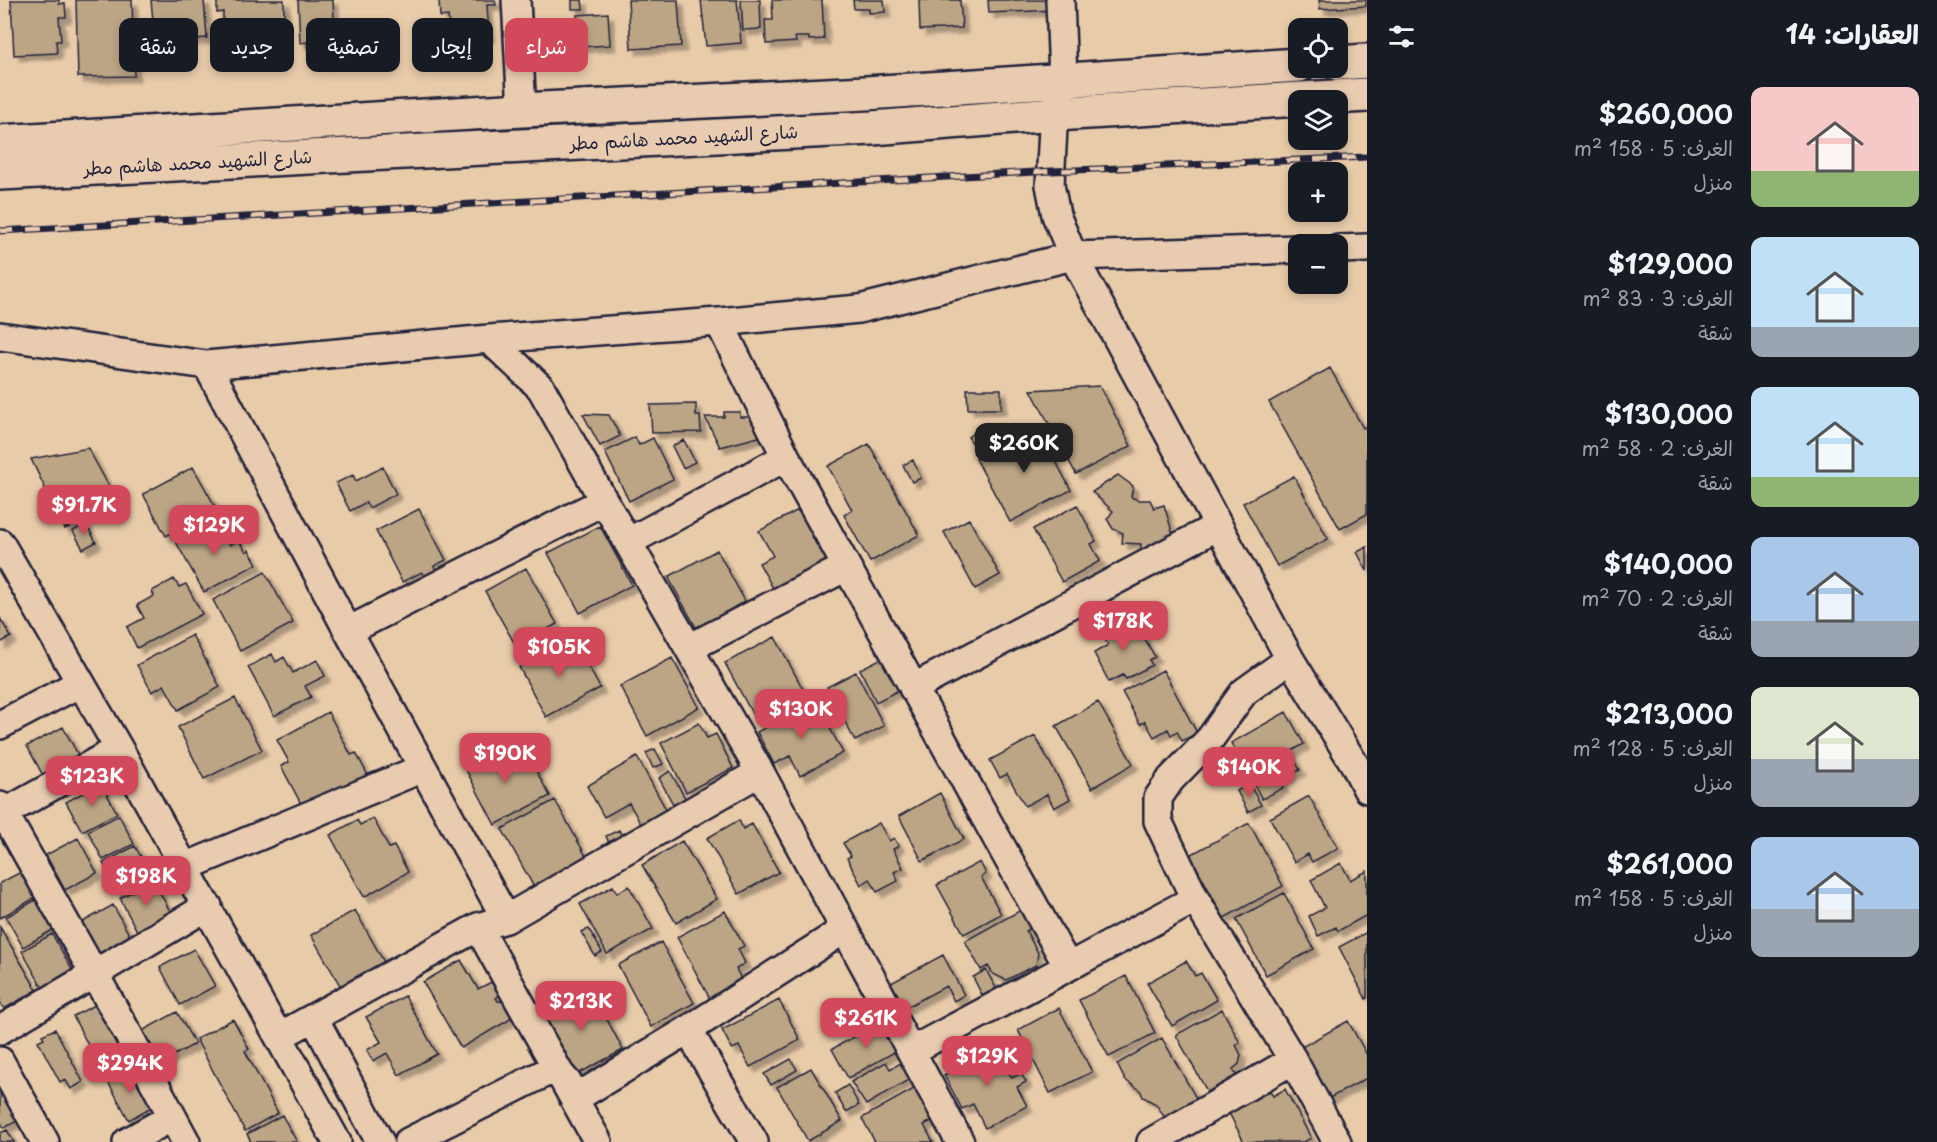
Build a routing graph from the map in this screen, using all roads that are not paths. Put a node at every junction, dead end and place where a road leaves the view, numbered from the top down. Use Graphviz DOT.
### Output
graph roads {
  1 [pos="516,0"];
  2 [pos="1060,0"];
  3 [pos="1367,61"];
  4 [pos="1348,62"];
  5 [pos="1288,66"];
  6 [pos="1064,79"];
  7 [pos="1367,95"];
  8 [pos="522,110"];
  9 [pos="1055,114"];
  10 [pos="0,142"];
  11 [pos="0,172"];
  12 [pos="1367,248"];
  13 [pos="1288,249"];
  14 [pos="1348,249"];
  15 [pos="1073,256"];
  16 [pos="719,322"];
  17 [pos="0,336"];
  18 [pos="489,339"];
  19 [pos="207,365"];
  20 [pos="786,457"];
  21 [pos="604,501"];
  22 [pos="1218,526"];
  23 [pos="628,542"];
  24 [pos="0,543"];
  25 [pos="846,567"];
  26 [pos="348,631"];
  27 [pos="689,648"];
  28 [pos="1290,659"];
  29 [pos="80,683"];
  30 [pos="913,688"];
  31 [pos="0,725"];
  32 [pos="119,749"];
  33 [pos="423,768"];
  34 [pos="760,772"];
  35 [pos="1367,789"];
  36 [pos="2,809"];
  37 [pos="185,867"];
  38 [pos="1195,899"];
  39 [pos="208,906"];
  40 [pos="506,919"];
  41 [pos="478,927"];
  42 [pos="845,929"];
  43 [pos="1068,967"];
  44 [pos="94,974"];
  45 [pos="314,1018"];
  46 [pos="0,1029"];
  47 [pos="688,1030"];
  48 [pos="280,1036"];
  49 [pos="911,1051"];
  50 [pos="1293,1060"];
  51 [pos="0,1061"];
  52 [pos="555,1068"];
  53 [pos="172,1118"];
  54 [pos="45,1142"];
  55 [pos="127,1142"];
  56 [pos="186,1142"];
  57 [pos="338,1142"];
  58 [pos="380,1142"];
  59 [pos="408,1142"];
  60 [pos="598,1142"];
  61 [pos="754,1142"];
  62 [pos="960,1142"];
  63 [pos="1151,1142"];
  64 [pos="1337,1142"];
  1 -- 8 [label="street"];
  2 -- 6 [label="street"];
  3 -- 4 [label="main road"];
  5 -- 6 [label="main road, شارع الشهيد محمد هاشم مطر"];
  6 -- 8 [label="main road, شارع الشهيد محمد هاشم مطر"];
  6 -- 9 [label="street"];
  7 -- 9 [label="main road, شارع الشهيد محمد هاشم مطر"];
  8 -- 10 [label="main road, شارع الشهيد محمد هاشم مطر"];
  9 -- 11 [label="main road, شارع الشهيد محمد هاشم مطر"];
  9 -- 15 [label="street"];
  12 -- 14 [label="street"];
  13 -- 15 [label="street"];
  15 -- 16 [label="street"];
  15 -- 22 [label="street"];
  16 -- 18 [label="street"];
  16 -- 20 [label="street"];
  17 -- 19 [label="street"];
  18 -- 19 [label="street"];
  18 -- 21 [label="street"];
  19 -- 26 [label="street"];
  20 -- 23 [label="street"];
  20 -- 25 [label="street"];
  21 -- 23 [label="street"];
  21 -- 26 [label="street"];
  22 -- 28 [label="street"];
  22 -- 30 [label="street"];
  23 -- 27 [label="street"];
  24 -- 29 [label="street"];
  25 -- 27 [label="street"];
  25 -- 30 [label="street"];
  26 -- 33 [label="street"];
  27 -- 34 [label="street"];
  28 -- 35 [label="street"];
  28 -- 38 [label="street"];
  29 -- 31 [label="street"];
  29 -- 32 [label="street"];
  30 -- 43 [label="street"];
  32 -- 36 [label="street"];
  32 -- 37 [label="street"];
  33 -- 37 [label="street"];
  33 -- 40 [label="street"];
  34 -- 40 [label="street"];
  34 -- 42 [label="street"];
  36 -- 44 [label="street"];
  37 -- 39 [label="street"];
  38 -- 43 [label="street"];
  38 -- 50 [label="street"];
  39 -- 44 [label="street"];
  39 -- 48 [label="street"];
  40 -- 41 [label="street"];
  41 -- 45 [label="street"];
  41 -- 52 [label="street"];
  42 -- 47 [label="street"];
  42 -- 49 [label="street"];
  43 -- 49 [label="street"];
  44 -- 46 [label="street"];
  44 -- 53 [label="street"];
  45 -- 48 [label="street"];
  45 -- 58 [label="street"];
  47 -- 52 [label="street"];
  47 -- 61 [label="street"];
  48 -- 57 [label="street"];
  49 -- 62 [label="street"];
  50 -- 63 [label="street"];
  50 -- 64 [label="street"];
  51 -- 54 [label="street"];
  52 -- 59 [label="street"];
  52 -- 60 [label="street"];
  53 -- 55 [label="street"];
  53 -- 56 [label="street"];
}
